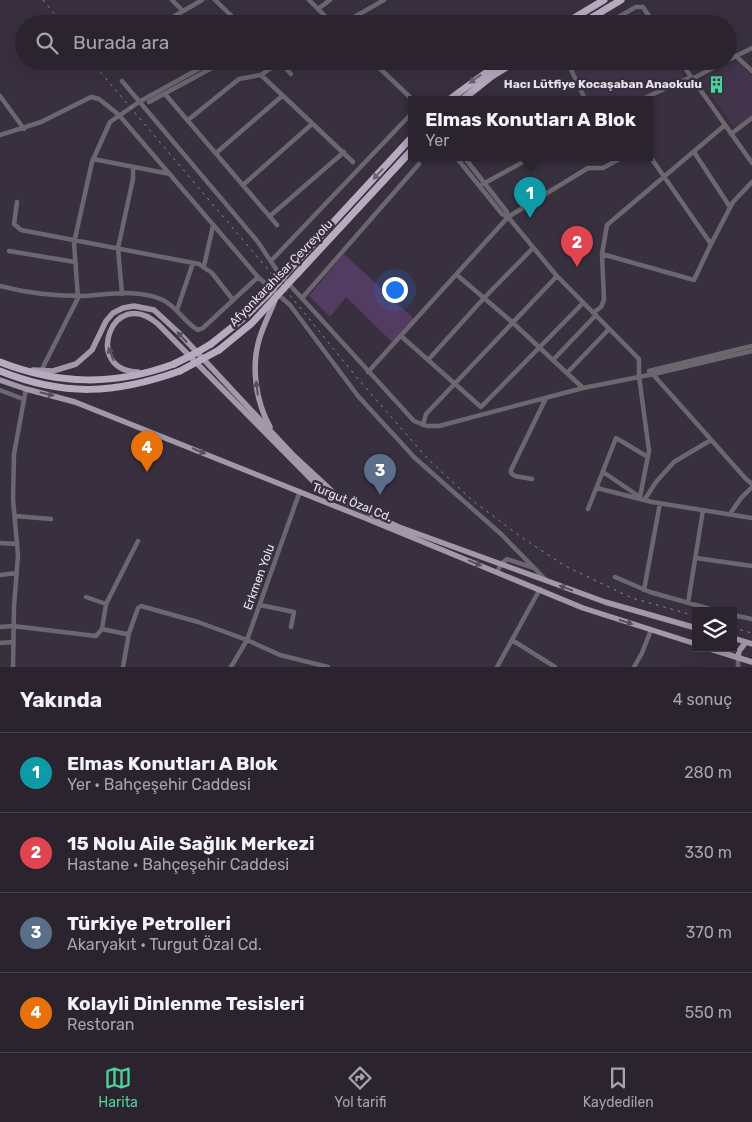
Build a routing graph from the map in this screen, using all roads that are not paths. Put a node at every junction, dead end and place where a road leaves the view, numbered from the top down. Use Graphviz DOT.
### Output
graph roads {
  1 [pos="172,0"];
  2 [pos="202,0"];
  3 [pos="215,0"];
  4 [pos="309,0"];
  5 [pos="330,0"];
  6 [pos="384,0"];
  7 [pos="604,0"];
  8 [pos="621,0"];
  9 [pos="318,9"];
  10 [pos="182,10"];
  11 [pos="174,15"];
  12 [pos="231,15"];
  13 [pos="324,15"];
  14 [pos="358,15"];
  15 [pos="579,15"];
  16 [pos="596,15"];
  17 [pos="622,15"];
  18 [pos="648,15"];
  19 [pos="752,48"];
  20 [pos="737,56"];
  21 [pos="737,57"];
  22 [pos="197,70"];
  23 [pos="208,70"];
  24 [pos="269,70"];
  25 [pos="287,70"];
  26 [pos="381,70"];
  27 [pos="490,70"];
  28 [pos="502,70"];
  29 [pos="571,70"];
  30 [pos="686,70"];
  31 [pos="708,70"];
  32 [pos="752,72"];
  33 [pos="291,74"];
  34 [pos="262,76"];
  35 [pos="692,78"];
  36 [pos="122,81"];
  37 [pos="165,94"];
  38 [pos="0,96"];
  39 [pos="282,96"];
  40 [pos="409,96"];
  41 [pos="454,96"];
  42 [pos="467,96"];
  43 [pos="584,96"];
  44 [pos="649,96"];
  45 [pos="139,102"];
  46 [pos="149,102"];
  47 [pos="119,114"];
  48 [pos="408,117"];
  49 [pos="752,118"];
  50 [pos="188,120"];
  51 [pos="312,124"];
  52 [pos="725,125"];
  53 [pos="24,129"];
  54 [pos="731,134"];
  55 [pos="0,135"];
  56 [pos="408,141"];
  57 [pos="344,152"];
  58 [pos="694,152"];
  59 [pos="216,153"];
  60 [pos="408,154"];
  61 [pos="93,159"];
  62 [pos="460,161"];
  63 [pos="467,161"];
  64 [pos="525,161"];
  65 [pos="616,161"];
  66 [pos="653,161"];
  67 [pos="353,162"];
  68 [pos="752,163"];
  69 [pos="419,164"];
  70 [pos="133,167"];
  71 [pos="170,174"];
  72 [pos="664,178"];
  73 [pos="752,182"];
  74 [pos="243,184"];
  75 [pos="482,185"];
  76 [pos="17,202"];
  77 [pos="730,208"];
  78 [pos="270,216"];
  79 [pos="508,217"];
  80 [pos="277,225"];
  81 [pos="213,226"];
  82 [pos="75,241"];
  83 [pos="711,244"];
  84 [pos="118,248"];
  85 [pos="533,248"];
  86 [pos="9,251"];
  87 [pos="602,254"];
  88 [pos="271,261"];
  89 [pos="75,262"];
  90 [pos="193,263"];
  91 [pos="204,266"];
  92 [pos="457,274"];
  93 [pos="557,276"];
  94 [pos="258,277"];
  95 [pos="0,286"];
  96 [pos="122,294"];
  97 [pos="78,296"];
  98 [pos="275,298"];
  99 [pos="302,298"];
  100 [pos="484,298"];
  101 [pos="233,300"];
  102 [pos="583,303"];
  103 [pos="177,310"];
  104 [pos="594,314"];
  105 [pos="512,322"];
  106 [pos="609,329"];
  107 [pos="401,336"];
  108 [pos="752,346"];
  109 [pos="539,347"];
  110 [pos="752,351"];
  111 [pos="428,360"];
  112 [pos="553,360"];
  113 [pos="0,362"];
  114 [pos="20,370"];
  115 [pos="0,371"];
  116 [pos="40,371"];
  117 [pos="368,372"];
  118 [pos="150,373"];
  119 [pos="652,373"];
  120 [pos="567,374"];
  121 [pos="639,376"];
  122 [pos="0,380"];
  123 [pos="455,384"];
  124 [pos="583,388"];
  125 [pos="26,389"];
  126 [pos="0,390"];
  127 [pos="546,398"];
  128 [pos="23,399"];
  129 [pos="423,425"];
  130 [pos="273,434"];
  131 [pos="711,440"];
  132 [pos="648,457"];
  133 [pos="603,472"];
  134 [pos="532,479"];
  135 [pos="752,485"];
  136 [pos="597,488"];
  137 [pos="300,491"];
  138 [pos="642,498"];
  139 [pos="660,503"];
  140 [pos="588,510"];
  141 [pos="703,510"];
  142 [pos="730,514"];
  143 [pos="15,516"];
  144 [pos="367,516"];
  145 [pos="752,518"];
  146 [pos="50,519"];
  147 [pos="138,541"];
  148 [pos="0,543"];
  149 [pos="17,544"];
  150 [pos="696,558"];
  151 [pos="501,564"];
  152 [pos="752,566"];
  153 [pos="535,569"];
  154 [pos="497,572"];
  155 [pos="17,574"];
  156 [pos="0,575"];
  157 [pos="615,577"];
  158 [pos="546,580"];
  159 [pos="540,590"];
  160 [pos="644,590"];
  161 [pos="86,597"];
  162 [pos="688,603"];
  163 [pos="106,604"];
  164 [pos="260,605"];
  165 [pos="703,607"];
  166 [pos="737,616"];
  167 [pos="752,620"];
  168 [pos="13,626"];
  169 [pos="0,627"];
  170 [pos="692,627"];
  171 [pos="291,628"];
  172 [pos="102,630"];
  173 [pos="651,630"];
  174 [pos="129,633"];
  175 [pos="737,639"];
  176 [pos="246,640"];
  177 [pos="512,640"];
  178 [pos="13,642"];
  179 [pos="0,643"];
  180 [pos="692,643"];
  181 [pos="749,643"];
  182 [pos="719,652"];
  183 [pos="738,658"];
  184 [pos="752,662"];
  185 [pos="13,667"];
  186 [pos="123,667"];
  187 [pos="231,667"];
  188 [pos="328,667"];
  189 [pos="497,667"];
  190 [pos="555,667"];
  191 [pos="634,667"];
  192 [pos="738,667"];
  193 [pos="747,667"];
  1 -- 10 [label="street"];
  2 -- 10 [label="street"];
  3 -- 12 [label="street"];
  4 -- 9 [label="street"];
  5 -- 9 [label="street"];
  6 -- 14 [label="street"];
  7 -- 15 [label="highway"];
  8 -- 16 [label="highway"];
  9 -- 13 [label="street"];
  10 -- 11 [label="street"];
  17 -- 18 [label="street"];
  19 -- 20 [label="street"];
  21 -- 32 [label="street"];
  22 -- 45 [label="street"];
  23 -- 37 [label="street"];
  24 -- 34 [label="street"];
  25 -- 33 [label="street"];
  26 -- 40 [label="street"];
  27 -- 41 [label="highway, one-way"];
  28 -- 42 [label="highway"];
  29 -- 43 [label="street"];
  30 -- 35 [label="street"];
  31 -- 35 [label="street"];
  34 -- 39 [label="street"];
  34 -- 50 [label="street"];
  35 -- 44 [label="street"];
  35 -- 52 [label="street"];
  36 -- 45 [label="street"];
  37 -- 46 [label="street"];
  37 -- 50 [label="street"];
  38 -- 53 [label="street"];
  39 -- 51 [label="street"];
  39 -- 59 [label="street"];
  45 -- 47 [label="street"];
  45 -- 88 [label="street"];
  47 -- 53 [label="street"];
  47 -- 61 [label="street"];
  47 -- 71 [label="street"];
  48 -- 88 [label="street"];
  49 -- 54 [label="street"];
  50 -- 59 [label="street"];
  51 -- 57 [label="street"];
  51 -- 74 [label="street"];
  52 -- 54 [label="street"];
  52 -- 58 [label="street"];
  53 -- 55 [label="street"];
  54 -- 68 [label="street"];
  56 -- 118 [label="highway, Afyonkarahisar Çevreyolu, one-way, bridge"];
  57 -- 67 [label="street"];
  57 -- 78 [label="street"];
  58 -- 72 [label="street"];
  58 -- 77 [label="street"];
  59 -- 74 [label="street"];
  60 -- 98 [label="highway, Afyonkarahisar Çevreyolu, bridge"];
  61 -- 70 [label="street"];
  61 -- 82 [label="street"];
  62 -- 75 [label="street"];
  63 -- 75 [label="street"];
  64 -- 75 [label="street"];
  65 -- 79 [label="street"];
  66 -- 72 [label="street"];
  69 -- 99 [label="street"];
  70 -- 71 [label="street"];
  70 -- 84 [label="street"];
  71 -- 81 [label="street"];
  72 -- 83 [label="street"];
  72 -- 87 [label="street"];
  73 -- 77 [label="street"];
  74 -- 78 [label="street"];
  75 -- 79 [label="street"];
  76 -- 82 [label="street"];
  77 -- 83 [label="street"];
  78 -- 80 [label="street"];
  79 -- 85 [label="street"];
  79 -- 92 [label="street"];
  81 -- 91 [label="street"];
  81 -- 94 [label="street"];
  82 -- 84 [label="street"];
  82 -- 89 [label="street"];
  83 -- 87 [label="street"];
  84 -- 90 [label="street"];
  84 -- 96 [label="street"];
  85 -- 93 [label="street"];
  85 -- 100 [label="street"];
  86 -- 89 [label="street"];
  87 -- 104 [label="street"];
  88 -- 99 [label="street"];
  89 -- 97 [label="street"];
  90 -- 91 [label="street"];
  90 -- 103 [label="street"];
  91 -- 101 [label="street"];
  92 -- 100 [label="street"];
  92 -- 107 [label="street"];
  93 -- 102 [label="street"];
  93 -- 105 [label="street"];
  94 -- 101 [label="street"];
  94 -- 153 [label="street"];
  95 -- 97 [label="street"];
  96 -- 97 [label="street"];
  96 -- 103 [label="street"];
  97 -- 116 [label="street"];
  98 -- 115 [label="highway, Afyonkarahisar Çevreyolu, bridge"];
  130 -- 98 [label="main road, one-way"];
  99 -- 117 [label="street"];
  100 -- 105 [label="street"];
  100 -- 111 [label="street"];
  101 -- 103 [label="street"];
  102 -- 104 [label="street"];
  102 -- 109 [label="street"];
  104 -- 106 [label="street"];
  104 -- 112 [label="street"];
  105 -- 109 [label="street"];
  105 -- 123 [label="street"];
  106 -- 120 [label="street"];
  106 -- 121 [label="street"];
  107 -- 111 [label="street"];
  107 -- 117 [label="street"];
  108 -- 119 [label="street"];
  109 -- 112 [label="street"];
  109 -- 123 [label="street"];
  110 -- 119 [label="street"];
  111 -- 123 [label="street"];
  112 -- 120 [label="street"];
  113 -- 114 [label="highway, Afyonkarahisar Çevreyolu"];
  114 -- 116 [label="main road"];
  114 -- 118 [label="highway, Afyonkarahisar Çevreyolu"];
  130 -- 116 [label="main road, one-way"];
  117 -- 129 [label="street"];
  118 -- 144 [label="main road, one-way"];
  119 -- 121 [label="street"];
  119 -- 131 [label="street"];
  120 -- 124 [label="street"];
  121 -- 124 [label="street"];
  121 -- 132 [label="street"];
  122 -- 125 [label="main road, Turgut Özal Cd."];
  123 -- 129 [label="street"];
  124 -- 127 [label="street"];
  125 -- 128 [label="street"];
  125 -- 137 [label="main road, Turgut Özal Cd., one-way"];
  126 -- 128 [label="street"];
  127 -- 129 [label="street"];
  127 -- 134 [label="street"];
  128 -- 143 [label="street"];
  130 -- 144 [label="main road"];
  131 -- 135 [label="street"];
  131 -- 138 [label="street"];
  132 -- 133 [label="street"];
  132 -- 138 [label="street"];
  133 -- 136 [label="street"];
  133 -- 138 [label="street"];
  135 -- 142 [label="street"];
  136 -- 138 [label="street"];
  136 -- 140 [label="street"];
  137 -- 144 [label="main road, Turgut Özal Cd."];
  137 -- 164 [label="street, Erkmen Yolu"];
  138 -- 139 [label="street"];
  139 -- 141 [label="street"];
  139 -- 160 [label="street"];
  141 -- 142 [label="street"];
  141 -- 150 [label="street"];
  142 -- 145 [label="street"];
  143 -- 146 [label="street"];
  143 -- 149 [label="street"];
  144 -- 151 [label="main road, Turgut Özal Cd."];
  144 -- 154 [label="main road, Turgut Özal Cd., one-way"];
  147 -- 163 [label="street"];
  148 -- 149 [label="street"];
  149 -- 155 [label="street"];
  150 -- 152 [label="street"];
  150 -- 162 [label="street"];
  151 -- 153 [label="street"];
  151 -- 154 [label="street"];
  151 -- 158 [label="main road, Turgut Özal Cd."];
  153 -- 158 [label="street"];
  154 -- 159 [label="main road, Turgut Özal Cd."];
  155 -- 156 [label="street"];
  155 -- 168 [label="street"];
  157 -- 160 [label="street"];
  170 -- 158 [label="main road, Turgut Özal Cd., one-way"];
  159 -- 173 [label="main road, Turgut Özal Cd., one-way"];
  159 -- 177 [label="street"];
  160 -- 162 [label="street"];
  161 -- 163 [label="street"];
  162 -- 165 [label="street"];
  163 -- 172 [label="street"];
  164 -- 171 [label="street"];
  164 -- 176 [label="street, Erkmen Yolu"];
  166 -- 167 [label="street"];
  168 -- 169 [label="street"];
  168 -- 172 [label="street"];
  168 -- 178 [label="street"];
  172 -- 174 [label="street"];
  173 -- 180 [label="main road, Turgut Özal Cd."];
  173 -- 191 [label="street"];
  174 -- 176 [label="street"];
  174 -- 186 [label="street"];
  175 -- 181 [label="main road"];
  176 -- 187 [label="street, Erkmen Yolu"];
  176 -- 188 [label="street"];
  177 -- 189 [label="street"];
  177 -- 190 [label="street"];
  178 -- 179 [label="street"];
  178 -- 185 [label="street"];
  181 -- 183 [label="main road"];
  182 -- 183 [label="main road"];
  183 -- 184 [label="main road"];
  183 -- 192 [label="street"];
  184 -- 193 [label="street"];
}
